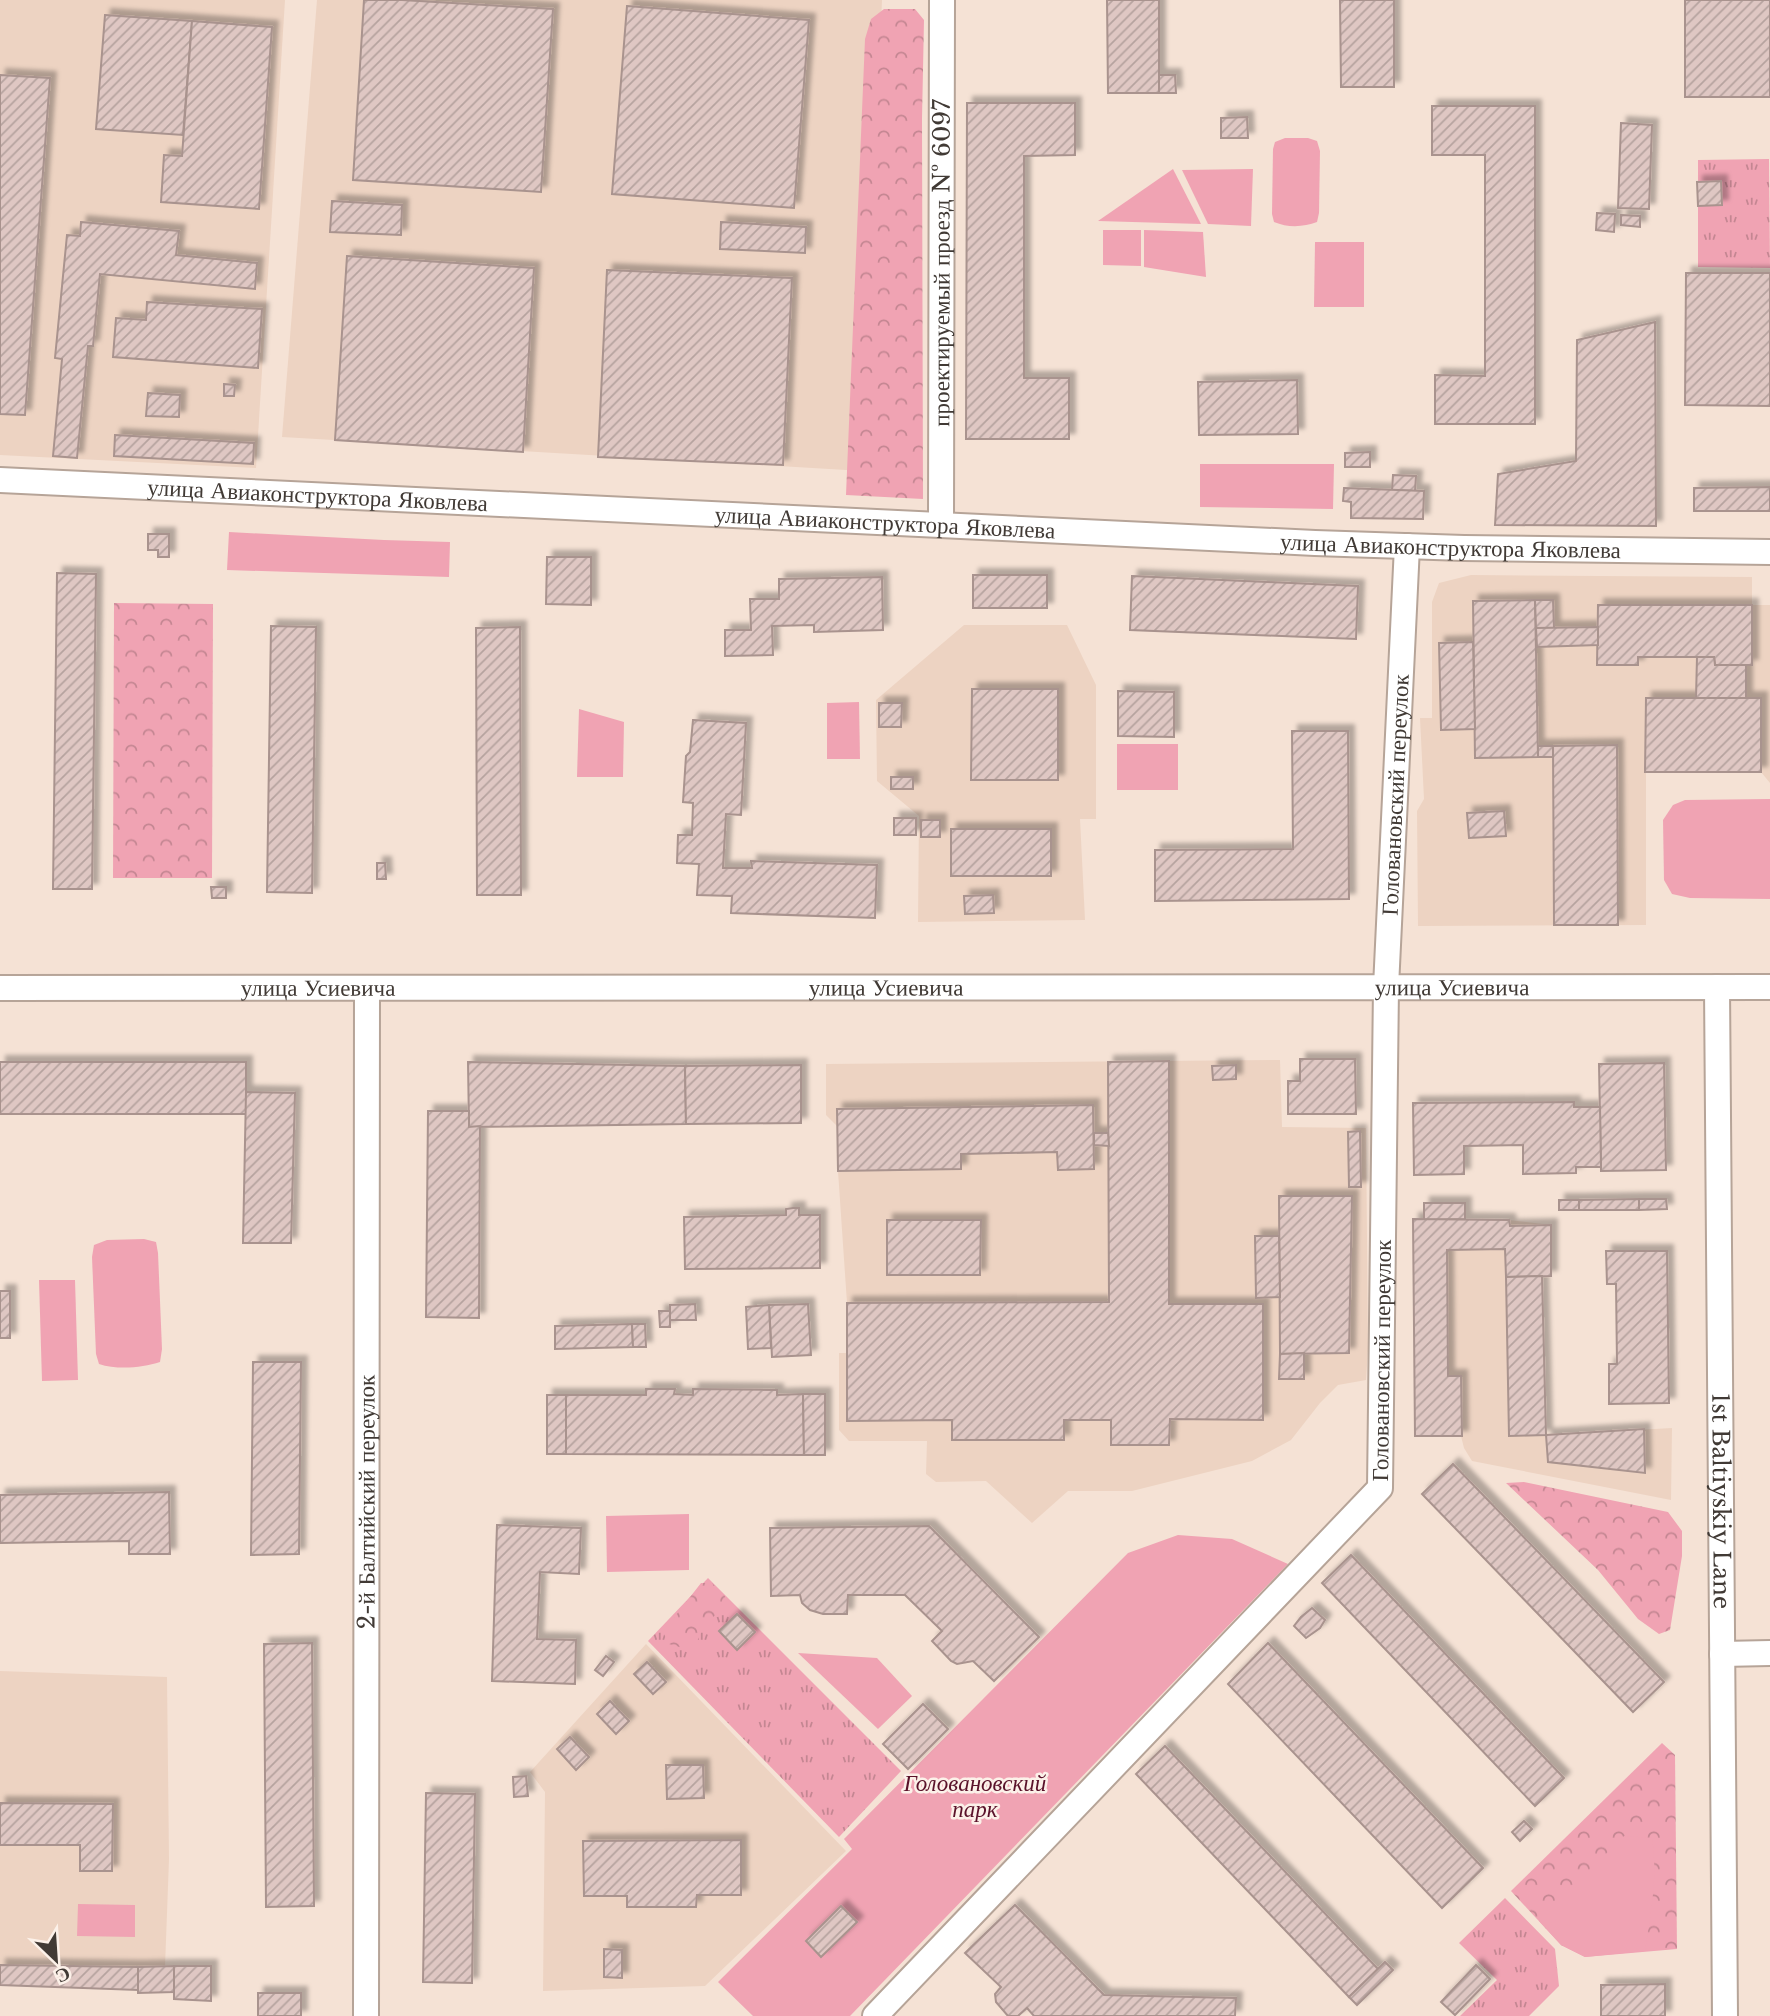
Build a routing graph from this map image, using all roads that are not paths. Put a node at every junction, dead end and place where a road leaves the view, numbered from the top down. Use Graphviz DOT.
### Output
graph roads {
  1 [pos="942,0"];
  2 [pos="0,480"];
  3 [pos="941,525"];
  4 [pos="1407,546"];
  5 [pos="1770,552"];
  6 [pos="1717,987"];
  7 [pos="1770,987"];
  8 [pos="0,988"];
  9 [pos="367,988"];
  10 [pos="1386,988"];
  11 [pos="1770,1653"];
  12 [pos="1722,1654"];
  13 [pos="366,2016"];
  14 [pos="875,2016"];
  15 [pos="1725,2016"];
  1 -- 3 [label="street, проектируемый проезд № 6097"];
  2 -- 3 [label="street, улица Авиаконструктора Яковлева"];
  3 -- 4 [label="street, улица Авиаконструктора Яковлева"];
  4 -- 5 [label="street, улица Авиаконструктора Яковлева"];
  4 -- 10 [label="street, Головановский переулок"];
  6 -- 7 [label="street, улица Усиевича"];
  6 -- 10 [label="street, улица Усиевича"];
  6 -- 12 [label="street, 1st Baltiyskiy Lane"];
  8 -- 9 [label="street, улица Усиевича"];
  9 -- 10 [label="street, улица Усиевича"];
  9 -- 13 [label="street, 2-й Балтийский переулок"];
  10 -- 14 [label="street, Головановский переулок"];
  11 -- 12 [label="street"];
  12 -- 15 [label="street, 1st Baltiyskiy Lane"];
}
